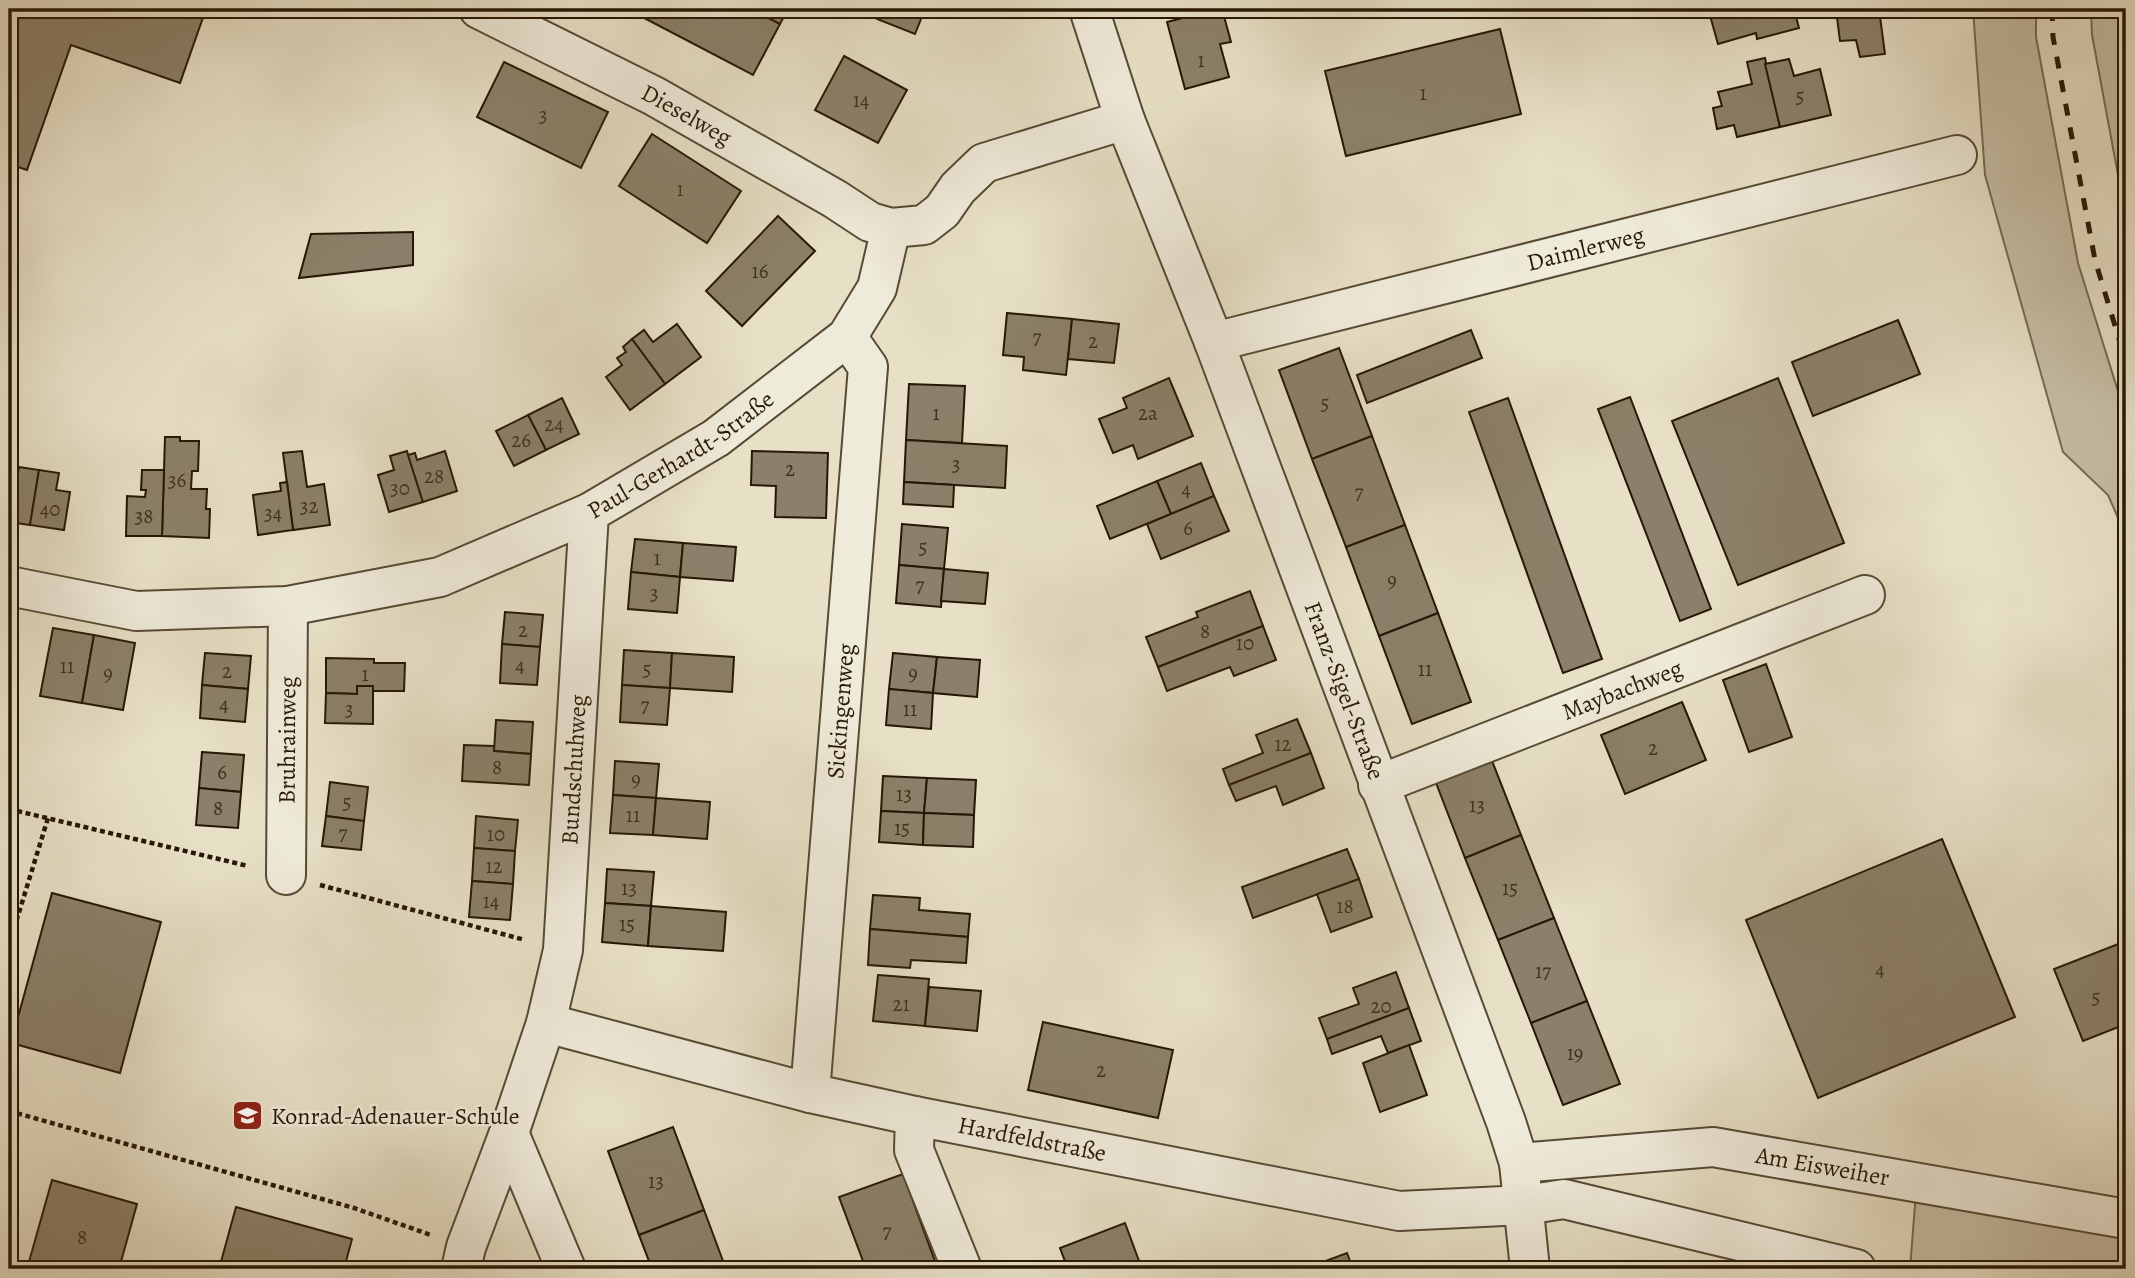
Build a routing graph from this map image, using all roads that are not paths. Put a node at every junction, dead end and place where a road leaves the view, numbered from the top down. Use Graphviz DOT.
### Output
graph roads {
  1 [pos="479,9"];
  2 [pos="1089,9"];
  3 [pos="1125,120"];
  4 [pos="1957,155"];
  5 [pos="891,228"];
  6 [pos="847,337"];
  7 [pos="1214,342"];
  8 [pos="589,513"];
  9 [pos="9,586"];
  10 [pos="1865,595"];
  11 [pos="288,606"];
  12 [pos="1378,785"];
  13 [pos="286,876"];
  14 [pos="546,1023"];
  15 [pos="810,1093"];
  16 [pos="915,1116"];
  17 [pos="509,1133"];
  18 [pos="1519,1163"];
  19 [pos="1525,1205"];
  20 [pos="2126,1219"];
  21 [pos="467,1262"];
  22 [pos="566,1269"];
  23 [pos="962,1269"];
  24 [pos="1530,1269"];
  25 [pos="1856,1269"];
  1 -- 5 [label="street, Dieselweg"];
  2 -- 3 [label="street"];
  3 -- 5 [label="street"];
  3 -- 7 [label="street, Franz-Sigel-Straße"];
  4 -- 7 [label="street, Daimlerweg"];
  5 -- 6 [label="street, Paul-Gerhardt-Straße"];
  6 -- 8 [label="street, Paul-Gerhardt-Straße"];
  6 -- 15 [label="street, Sickingenweg"];
  7 -- 12 [label="street, Franz-Sigel-Straße"];
  8 -- 11 [label="street, Paul-Gerhardt-Straße"];
  8 -- 14 [label="street, Bundschuhweg"];
  9 -- 11 [label="street, Paul-Gerhardt-Straße"];
  10 -- 12 [label="street, Maybachweg"];
  11 -- 13 [label="street, Bruhrainweg"];
  12 -- 18 [label="street, Franz-Sigel-Straße"];
  14 -- 15 [label="street, Hardfeldstraße"];
  14 -- 17 [label="street, Bundschuhweg"];
  15 -- 16 [label="street, Hardfeldstraße"];
  16 -- 19 [label="street, Hardfeldstraße"];
  16 -- 23 [label="street"];
  17 -- 21 [label="street, Bundschuhweg"];
  17 -- 22 [label="street"];
  18 -- 19 [label="street, Franz-Sigel-Straße"];
  18 -- 20 [label="street, Am Eisweiher"];
  19 -- 24 [label="street, Franz-Sigel-Straße"];
  19 -- 25 [label="street, Hardfeldstraße"];
}
